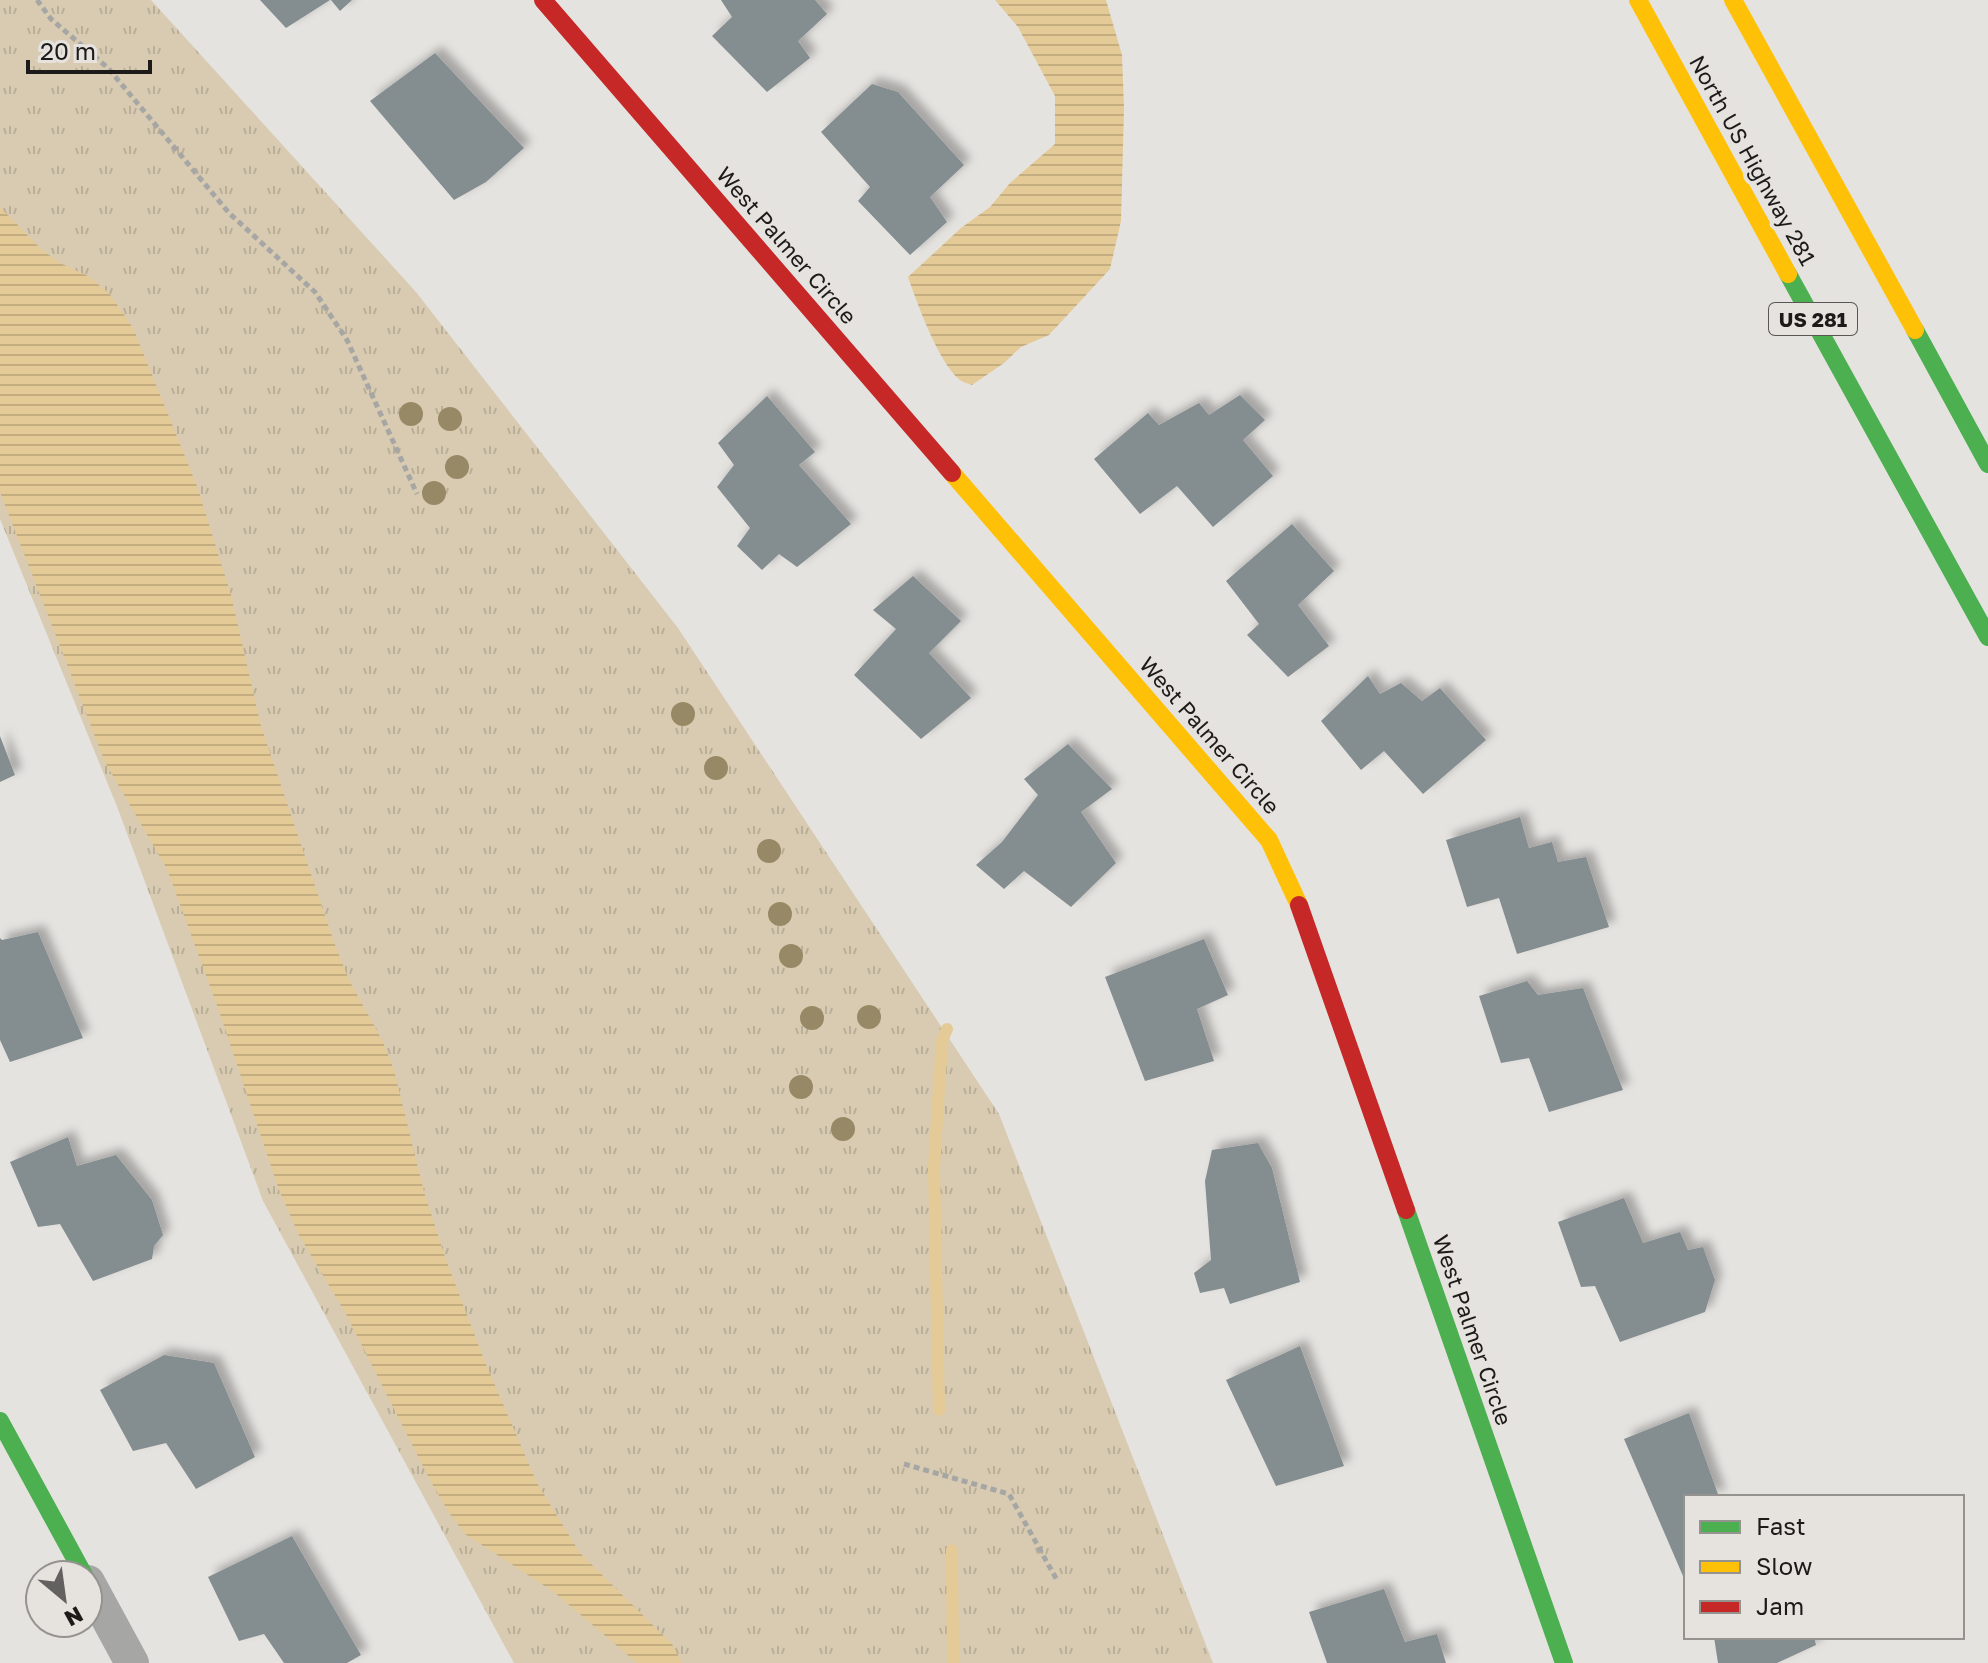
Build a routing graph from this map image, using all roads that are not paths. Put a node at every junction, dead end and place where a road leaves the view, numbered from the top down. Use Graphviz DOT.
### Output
graph roads {
  1 [pos="543,0"];
  2 [pos="1638,0"];
  3 [pos="1733,0"];
  4 [pos="1988,464"];
  5 [pos="1988,637"];
  6 [pos="0,1421"];
  7 [pos="75,1559"];
  8 [pos="104,1611"];
  9 [pos="132,1663"];
  10 [pos="1564,1663"];
  1 -- 10 [label="main road, West Palmer Circle"];
  2 -- 5 [label="main road, North US Highway 281 / US 281"];
  3 -- 4 [label="main road"];
  6 -- 7 [label="main road"];
  8 -- 9 [label="street"];
}
